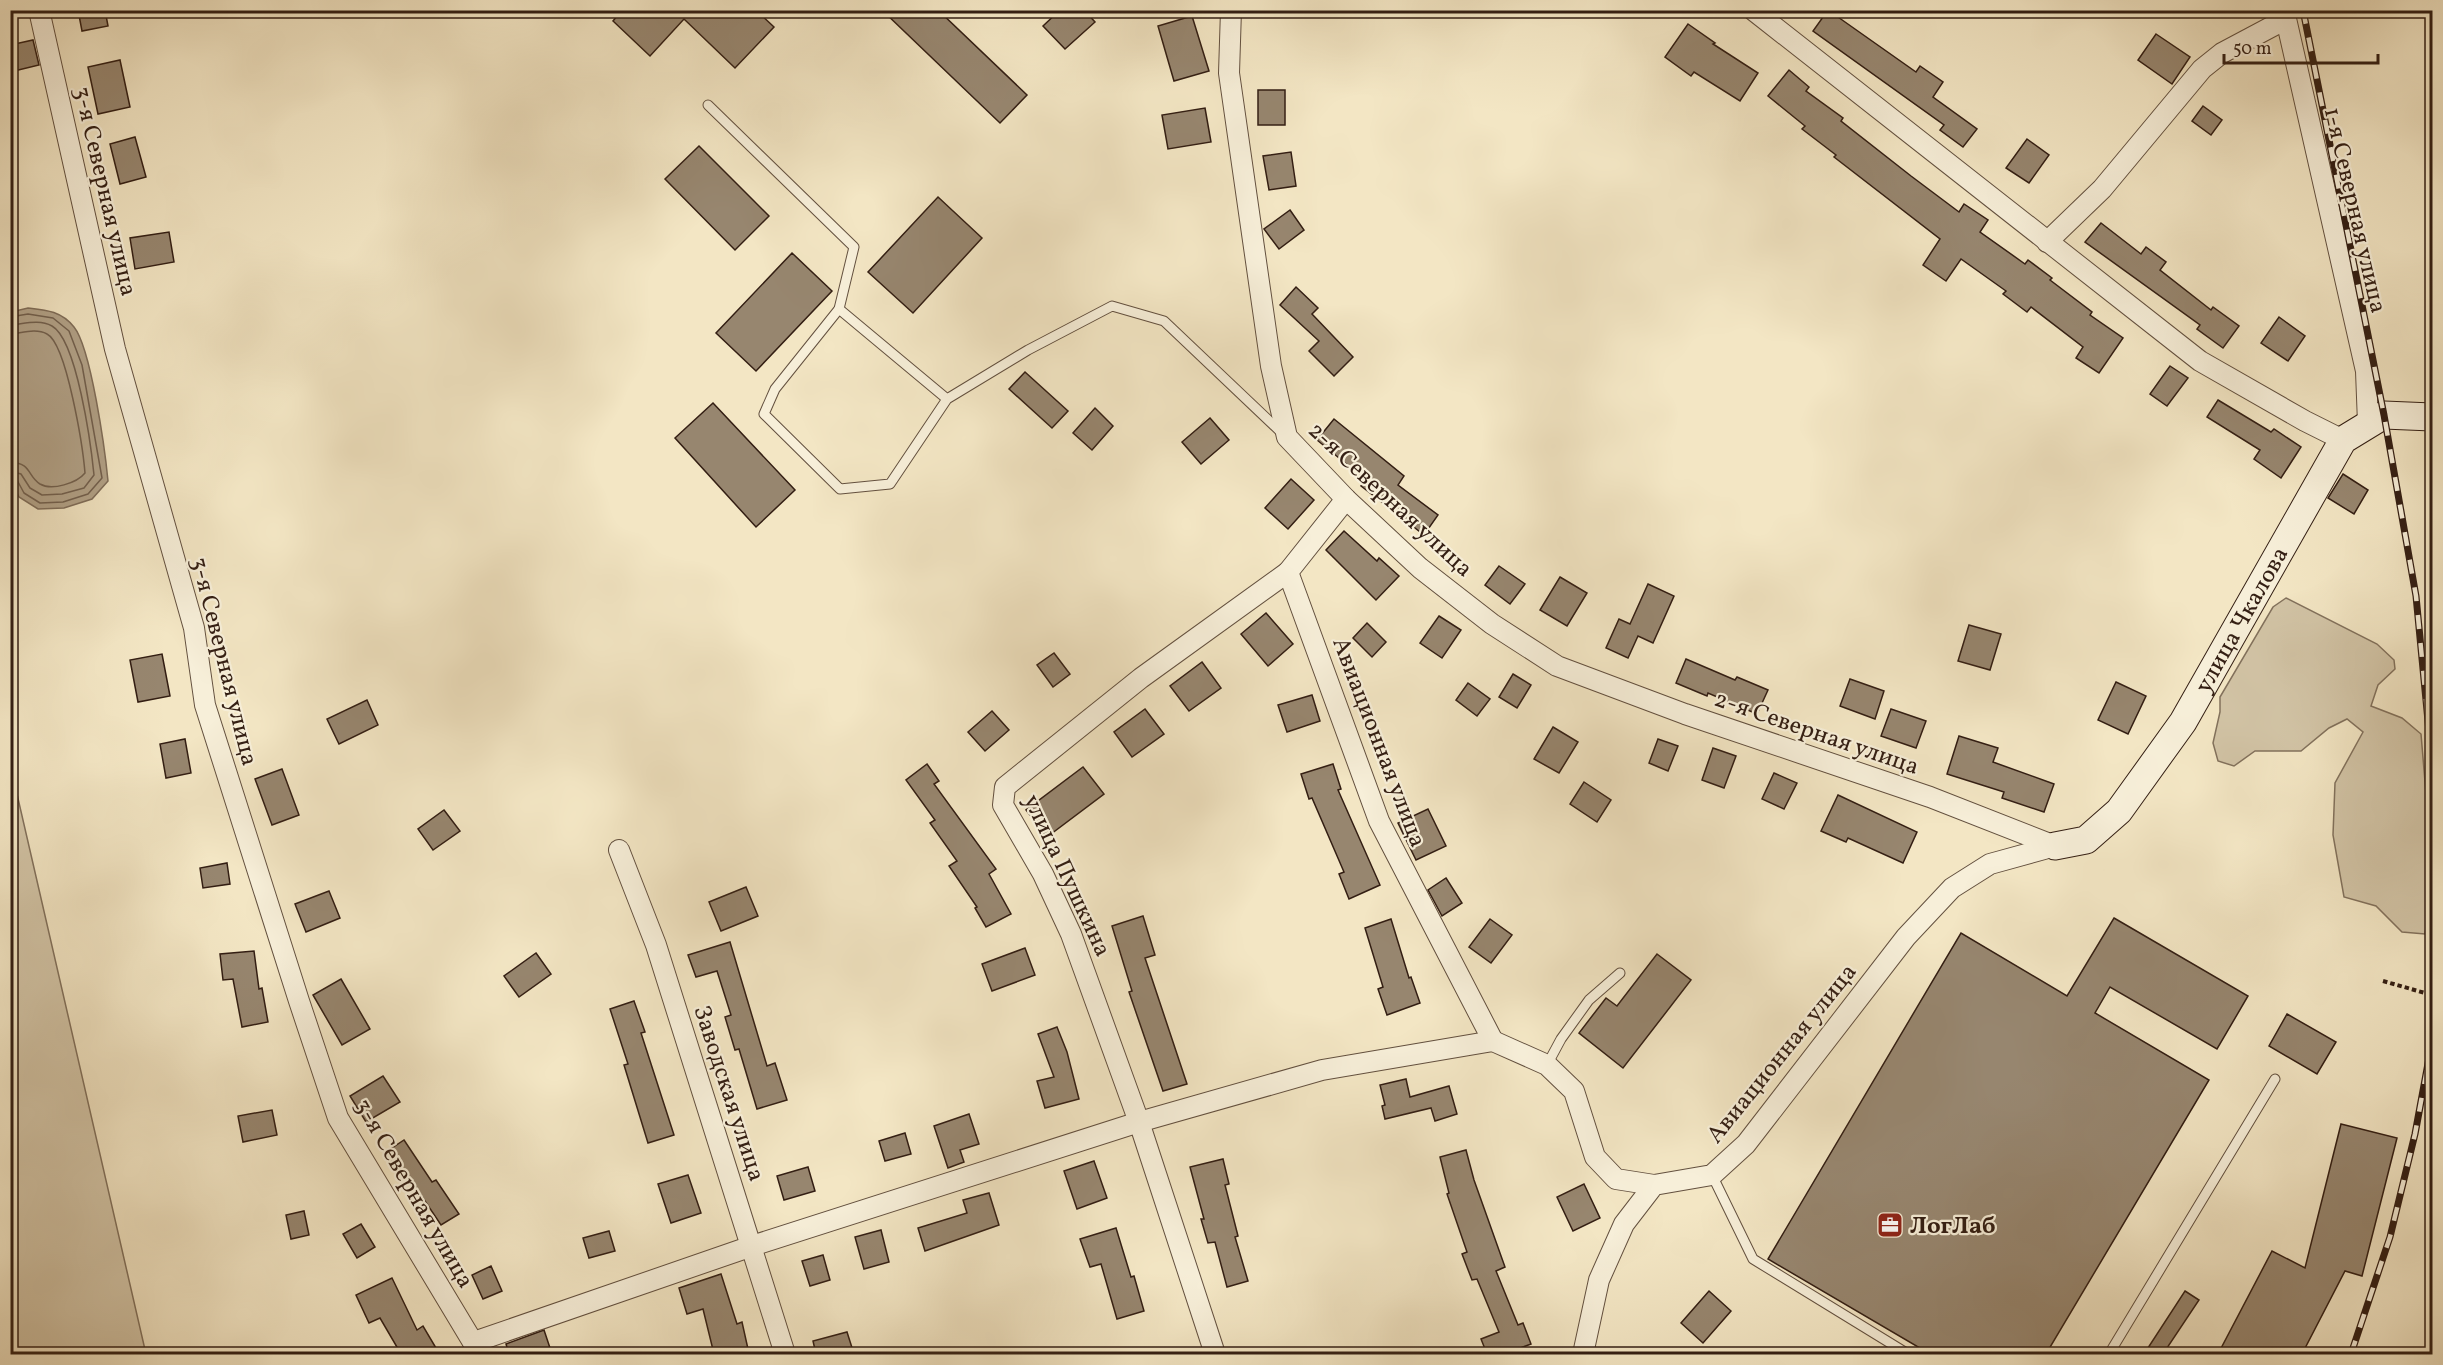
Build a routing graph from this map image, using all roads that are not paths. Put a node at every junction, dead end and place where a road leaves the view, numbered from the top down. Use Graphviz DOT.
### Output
graph roads {
  1 [pos="39,10"];
  2 [pos="1231,10"];
  3 [pos="1753,10"];
  4 [pos="2285,15"];
  5 [pos="708,105"];
  6 [pos="2047,242"];
  7 [pos="839,309"];
  8 [pos="947,399"];
  9 [pos="2433,417"];
  10 [pos="2368,423"];
  11 [pos="1287,438"];
  12 [pos="2343,440"];
  13 [pos="1346,499"];
  14 [pos="1288,572"];
  15 [pos="2055,846"];
  16 [pos="619,850"];
  17 [pos="1620,974"];
  18 [pos="1493,1041"];
  19 [pos="1547,1065"];
  20 [pos="2275,1079"];
  21 [pos="1139,1122"];
  22 [pos="1712,1175"];
  23 [pos="1654,1185"];
  24 [pos="752,1246"];
  25 [pos="477,1348"];
  26 [pos="785,1354"];
  27 [pos="1215,1354"];
  28 [pos="1583,1354"];
  29 [pos="1908,1354"];
  30 [pos="2109,1354"];
  1 -- 25 [label="street, 3-я Северная улица"];
  2 -- 11 [label="street, 2-я Северная улица"];
  3 -- 6 [label="street"];
  4 -- 6 [label="street"];
  4 -- 10 [label="street, 1-я Северная улица"];
  5 -- 7 [label="lane"];
  6 -- 12 [label="street"];
  7 -- 8 [label="lane"];
  7 -- 8 [label="lane"];
  8 -- 11 [label="lane"];
  9 -- 10 [label="street, улица Чкалова"];
  10 -- 12 [label="street, улица Чкалова"];
  11 -- 13 [label="street, 2-я Северная улица"];
  12 -- 15 [label="street, улица Чкалова"];
  13 -- 14 [label="street"];
  13 -- 15 [label="street, 2-я Северная улица"];
  14 -- 18 [label="street, Авиационная улица"];
  14 -- 21 [label="street, улица Пушкина"];
  15 -- 22 [label="street, Авиационная улица"];
  16 -- 24 [label="street, Заводская улица"];
  17 -- 19 [label="lane"];
  18 -- 19 [label="street, Авиационная улица"];
  18 -- 21 [label="street"];
  19 -- 23 [label="street, Авиационная улица"];
  20 -- 30 [label="lane"];
  21 -- 24 [label="street"];
  21 -- 27 [label="street, улица Пушкина"];
  22 -- 23 [label="street, Авиационная улица"];
  22 -- 29 [label="lane"];
  23 -- 28 [label="street"];
  24 -- 25 [label="street"];
  24 -- 26 [label="street, Заводская улица"];
}
